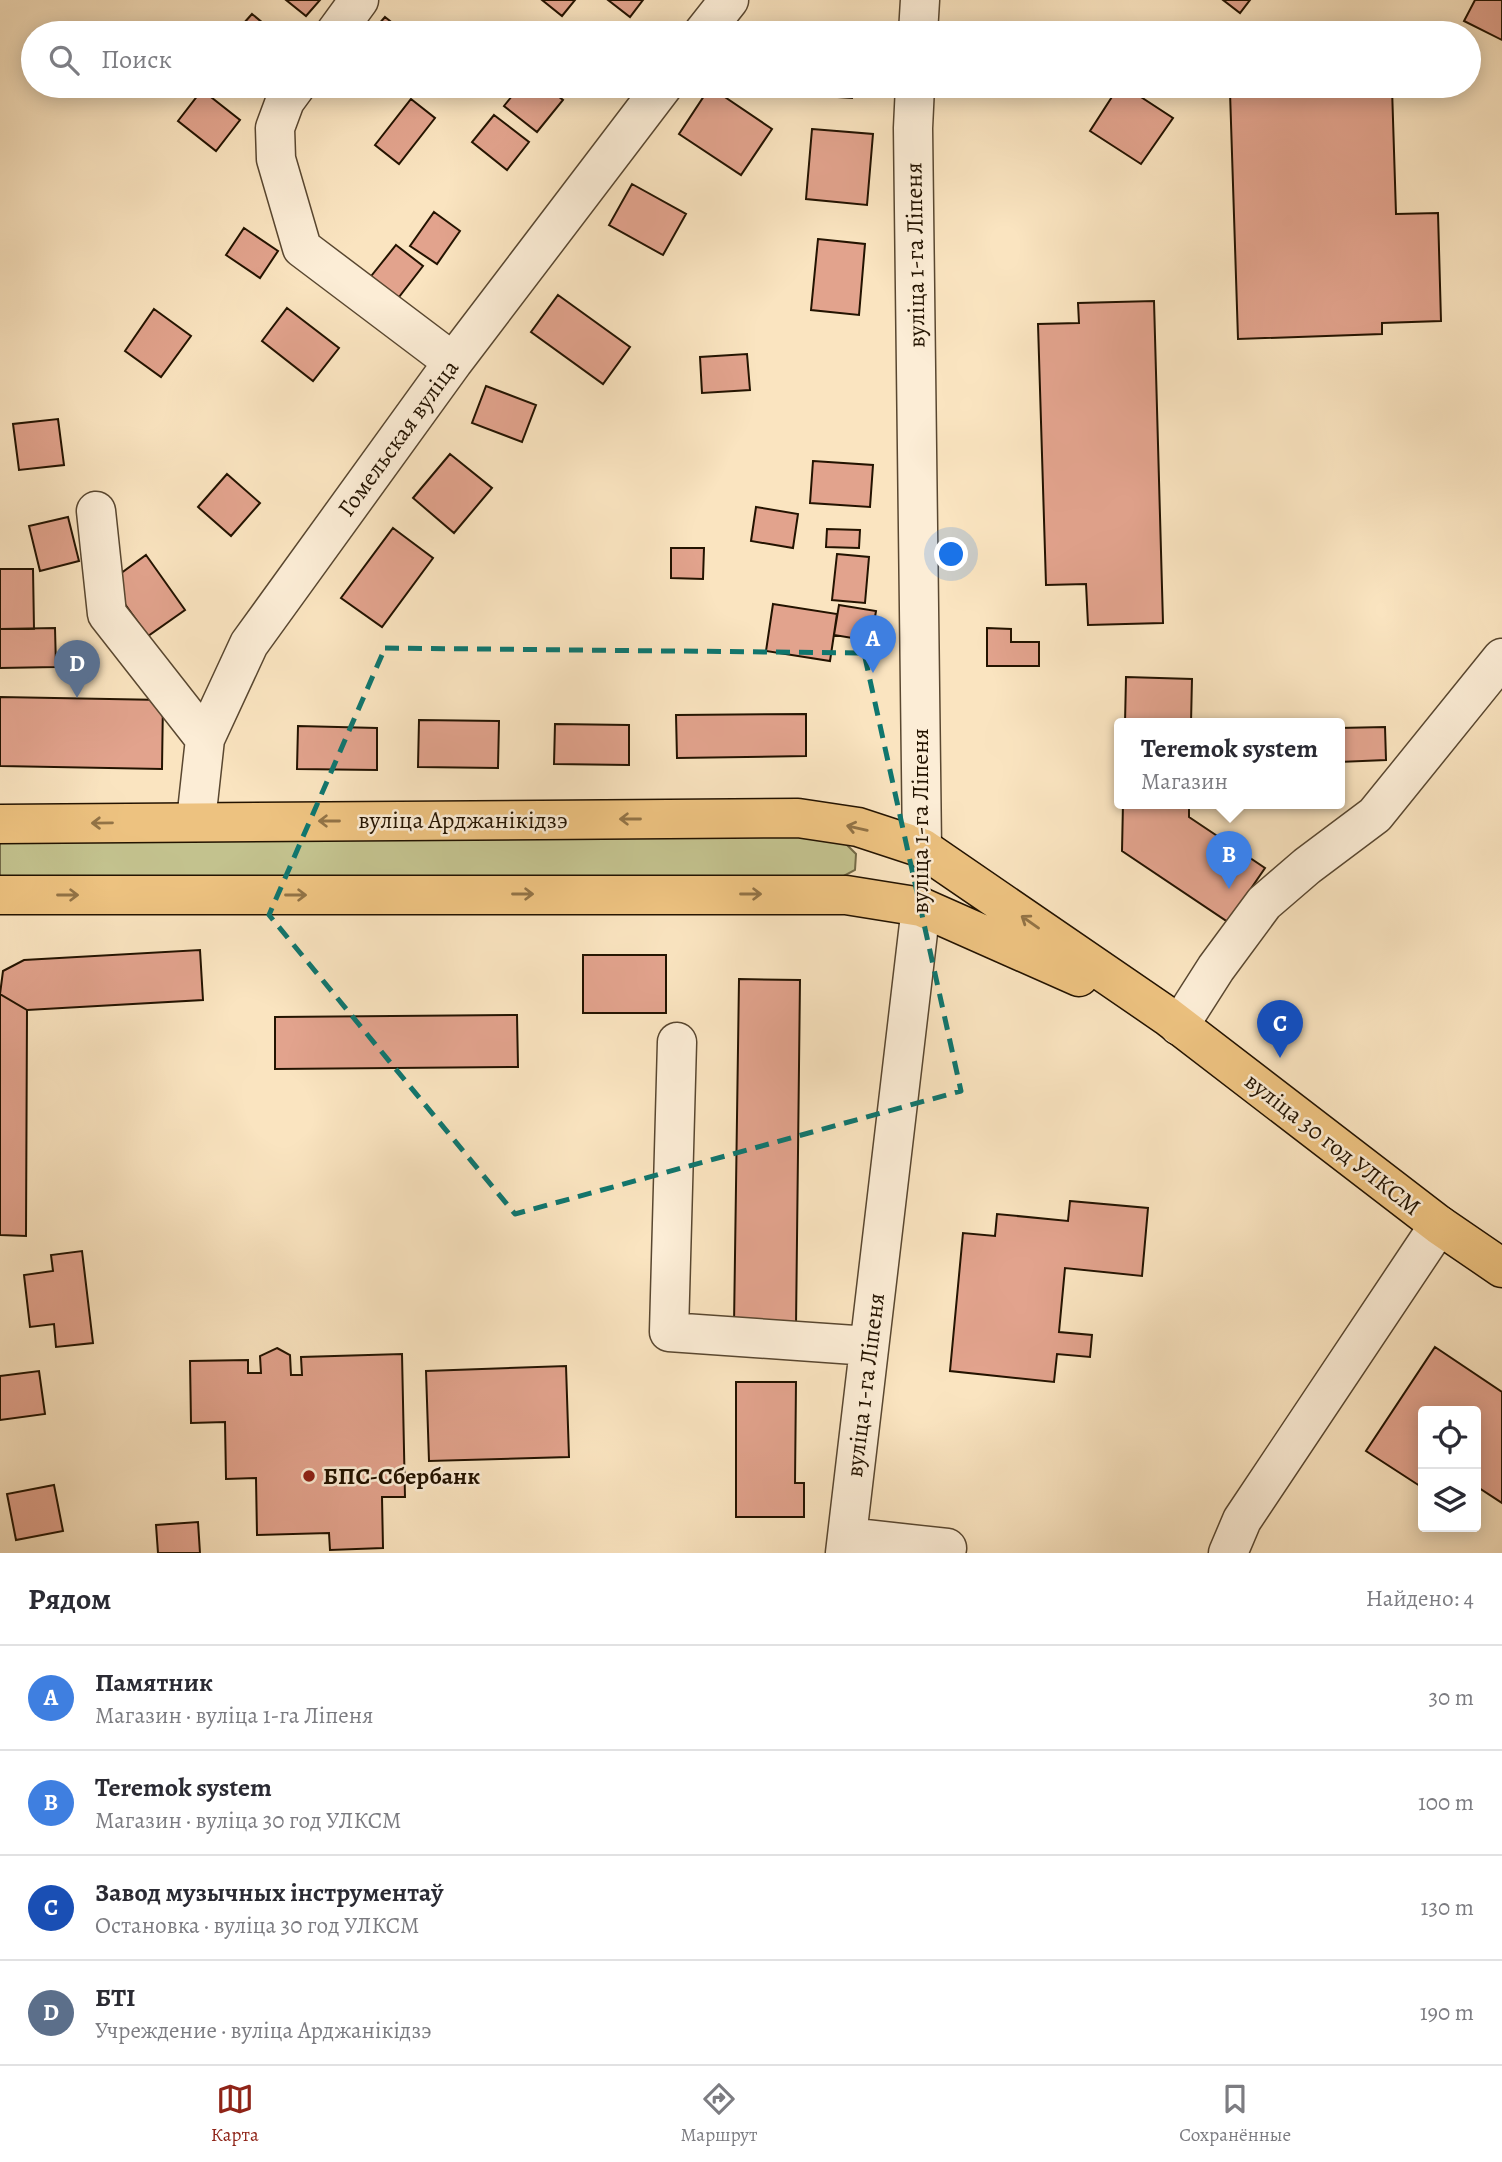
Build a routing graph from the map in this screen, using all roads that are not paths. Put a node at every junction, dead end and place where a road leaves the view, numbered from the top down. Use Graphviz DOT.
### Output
graph roads {
  1 [pos="359,0"];
  2 [pos="729,0"];
  3 [pos="920,0"];
  4 [pos="344,21"];
  5 [pos="712,21"];
  6 [pos="919,21"];
  7 [pos="288,98"];
  8 [pos="654,98"];
  9 [pos="914,98"];
  10 [pos="453,362"];
  11 [pos="96,511"];
  12 [pos="1502,658"];
  13 [pos="205,739"];
  14 [pos="196,821"];
  15 [pos="0,824"];
  16 [pos="922,848"];
  17 [pos="0,895"];
  18 [pos="921,906"];
  19 [pos="1173,1021"];
  20 [pos="677,1042"];
  21 [pos="1439,1225"];
  22 [pos="1502,1268"];
  23 [pos="869,1346"];
  24 [pos="846,1545"];
  25 [pos="947,1548"];
  26 [pos="1228,1553"];
  1 -- 4 [label="street"];
  2 -- 5 [label="street"];
  3 -- 6 [label="street"];
  7 -- 10 [label="street"];
  8 -- 10 [label="street, Гомельская вуліца"];
  9 -- 16 [label="street, вуліца 1-га Ліпеня"];
  10 -- 13 [label="street, Гомельская вуліца"];
  11 -- 13 [label="street"];
  12 -- 19 [label="street"];
  13 -- 14 [label="street, Гомельская вуліца"];
  14 -- 15 [label="main road, вуліца Арджанікідзэ, one-way"];
  16 -- 14 [label="main road, вуліца Арджанікідзэ, one-way"];
  16 -- 18 [label="main road, вуліца 1-га Ліпеня"];
  19 -- 16 [label="main road, вуліца 30 год УЛКСМ, one-way"];
  17 -- 18 [label="main road, one-way"];
  18 -- 19 [label="main road, вуліца 30 год УЛКСМ"];
  18 -- 23 [label="street, вуліца 1-га Ліпеня"];
  19 -- 21 [label="main road, вуліца 30 год УЛКСМ"];
  20 -- 23 [label="street"];
  21 -- 22 [label="main road, вуліца 30 год УЛКСМ"];
  21 -- 26 [label="street"];
  23 -- 24 [label="street, вуліца 1-га Ліпеня"];
  24 -- 25 [label="street"];
}
